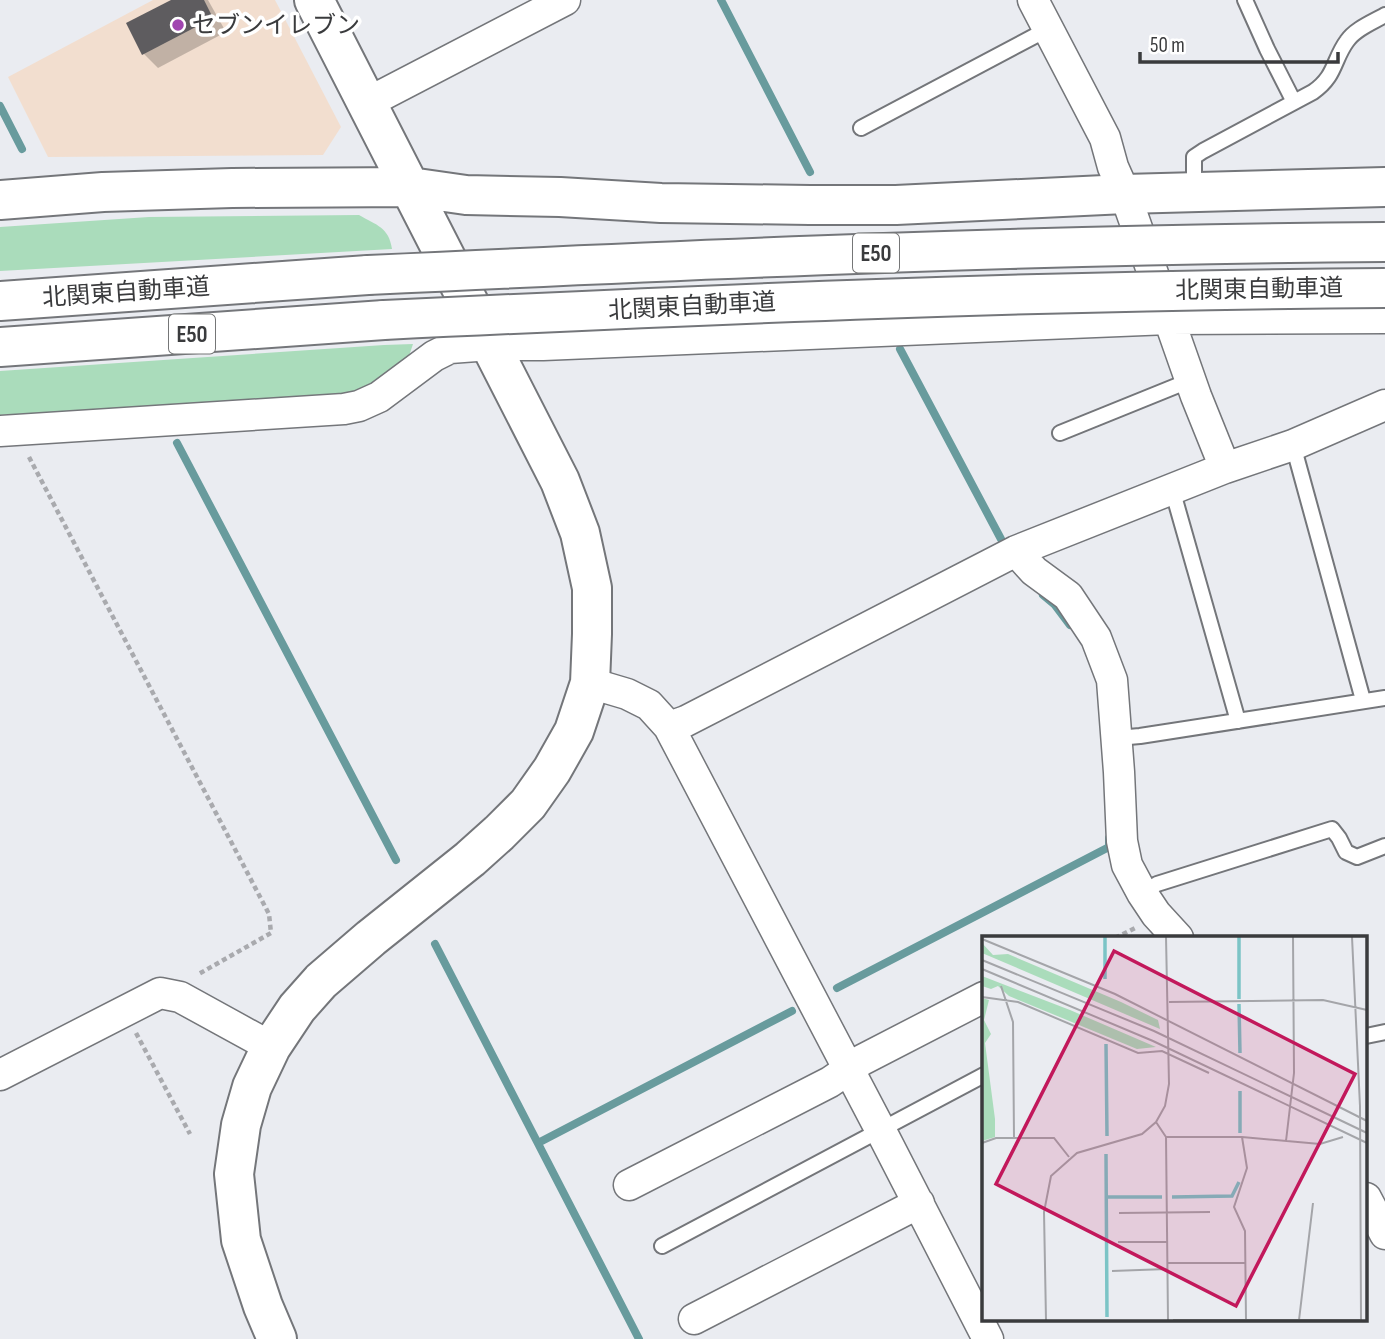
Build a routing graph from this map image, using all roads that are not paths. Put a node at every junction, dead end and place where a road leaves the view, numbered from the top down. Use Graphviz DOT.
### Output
graph roads {
  1 [pos="314,0"];
  2 [pos="565,0"];
  3 [pos="1033,0"];
  4 [pos="1245,0"];
  5 [pos="1385,15"];
  6 [pos="1048,29"];
  7 [pos="1294,102"];
  8 [pos="368,103"];
  9 [pos="861,128"];
  10 [pos="410,187"];
  11 [pos="1385,187"];
  12 [pos="1194,193"];
  13 [pos="1125,194"];
  14 [pos="0,200"];
  15 [pos="1385,242"];
  16 [pos="1385,288"];
  17 [pos="0,301"];
  18 [pos="1385,318"];
  19 [pos="1169,319"];
  20 [pos="490,345"];
  21 [pos="0,347"];
  22 [pos="1191,380"];
  23 [pos="1385,405"];
  24 [pos="13,430"];
  25 [pos="1060,433"];
  26 [pos="1293,445"];
  27 [pos="1225,468"];
  28 [pos="1172,489"];
  29 [pos="1016,551"];
  30 [pos="590,683"];
  31 [pos="1385,698"];
  32 [pos="1363,700"];
  33 [pos="1238,721"];
  34 [pos="669,727"];
  35 [pos="1117,738"];
  36 [pos="1385,846"];
  37 [pos="1142,893"];
  38 [pos="1176,936"];
  39 [pos="982,999"];
  40 [pos="271,1047"];
  41 [pos="849,1069"];
  42 [pos="0,1075"];
  43 [pos="982,1076"];
  44 [pos="880,1129"];
  45 [pos="629,1185"];
  46 [pos="1368,1202"];
  47 [pos="919,1203"];
  48 [pos="1385,1234"];
  49 [pos="662,1246"];
  50 [pos="977,1298"];
  51 [pos="694,1319"];
  52 [pos="978,1335"];
  53 [pos="277,1339"];
  1 -- 8 [label="main road"];
  2 -- 8 [label="street"];
  3 -- 6 [label="street"];
  4 -- 7 [label="lane"];
  5 -- 7 [label="lane"];
  6 -- 9 [label="lane"];
  6 -- 13 [label="street"];
  7 -- 12 [label="lane"];
  8 -- 10 [label="main road"];
  10 -- 13 [label="main road"];
  10 -- 14 [label="main road"];
  10 -- 20 [label="main road"];
  11 -- 12 [label="main road"];
  12 -- 13 [label="main road"];
  13 -- 19 [label="street"];
  15 -- 17 [label="main road, 北関東自動車道 / E50, bridge"];
  16 -- 21 [label="main road, 北関東自動車道 / E50, bridge"];
  18 -- 19 [label="street"];
  19 -- 20 [label="street"];
  19 -- 22 [label="street"];
  20 -- 24 [label="street"];
  20 -- 30 [label="main road"];
  22 -- 25 [label="lane"];
  22 -- 27 [label="street"];
  23 -- 26 [label="street"];
  26 -- 27 [label="street"];
  26 -- 32 [label="lane"];
  27 -- 28 [label="street"];
  28 -- 29 [label="street"];
  28 -- 33 [label="lane"];
  29 -- 34 [label="street"];
  29 -- 35 [label="street"];
  30 -- 34 [label="street"];
  30 -- 40 [label="main road"];
  31 -- 32 [label="lane"];
  32 -- 33 [label="lane"];
  33 -- 35 [label="lane"];
  34 -- 41 [label="street"];
  35 -- 37 [label="street"];
  36 -- 37 [label="lane"];
  37 -- 38 [label="street"];
  39 -- 41 [label="street"];
  40 -- 42 [label="street"];
  40 -- 53 [label="main road"];
  41 -- 44 [label="street"];
  41 -- 45 [label="street"];
  43 -- 44 [label="lane"];
  44 -- 47 [label="street"];
  44 -- 49 [label="lane"];
  46 -- 48 [label="street"];
  47 -- 50 [label="street"];
  47 -- 51 [label="street"];
  50 -- 52 [label="street"];
}
